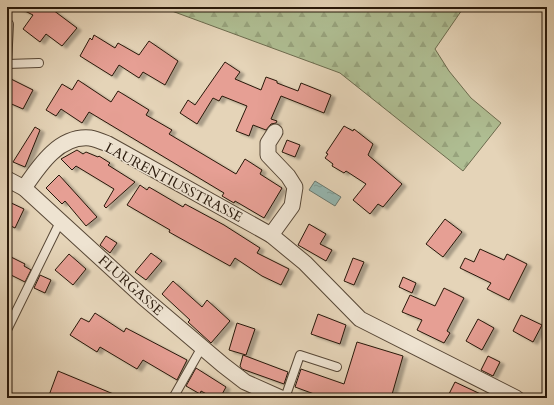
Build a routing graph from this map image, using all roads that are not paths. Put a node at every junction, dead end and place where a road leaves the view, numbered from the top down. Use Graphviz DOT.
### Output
graph roads {
  1 [pos="9,24"];
  2 [pos="40,63"];
  3 [pos="7,64"];
  4 [pos="275,132"];
  5 [pos="7,179"];
  6 [pos="24,188"];
  7 [pos="60,222"];
  8 [pos="271,235"];
  9 [pos="7,330"];
  10 [pos="202,347"];
  11 [pos="337,367"];
  12 [pos="173,398"];
  13 [pos="281,398"];
  14 [pos="285,398"];
  15 [pos="516,398"];
  1 -- 3 [label="lane"];
  2 -- 3 [label="lane"];
  4 -- 8 [label="street"];
  5 -- 6 [label="street, FLURGASSE"];
  6 -- 7 [label="street, FLURGASSE"];
  6 -- 8 [label="street, LAURENTIUSSTRASSE"];
  7 -- 9 [label="lane"];
  7 -- 10 [label="street, FLURGASSE"];
  8 -- 15 [label="street, LAURENTIUSSTRASSE"];
  10 -- 12 [label="lane"];
  10 -- 13 [label="street, FLURGASSE"];
  11 -- 14 [label="lane"];
}
